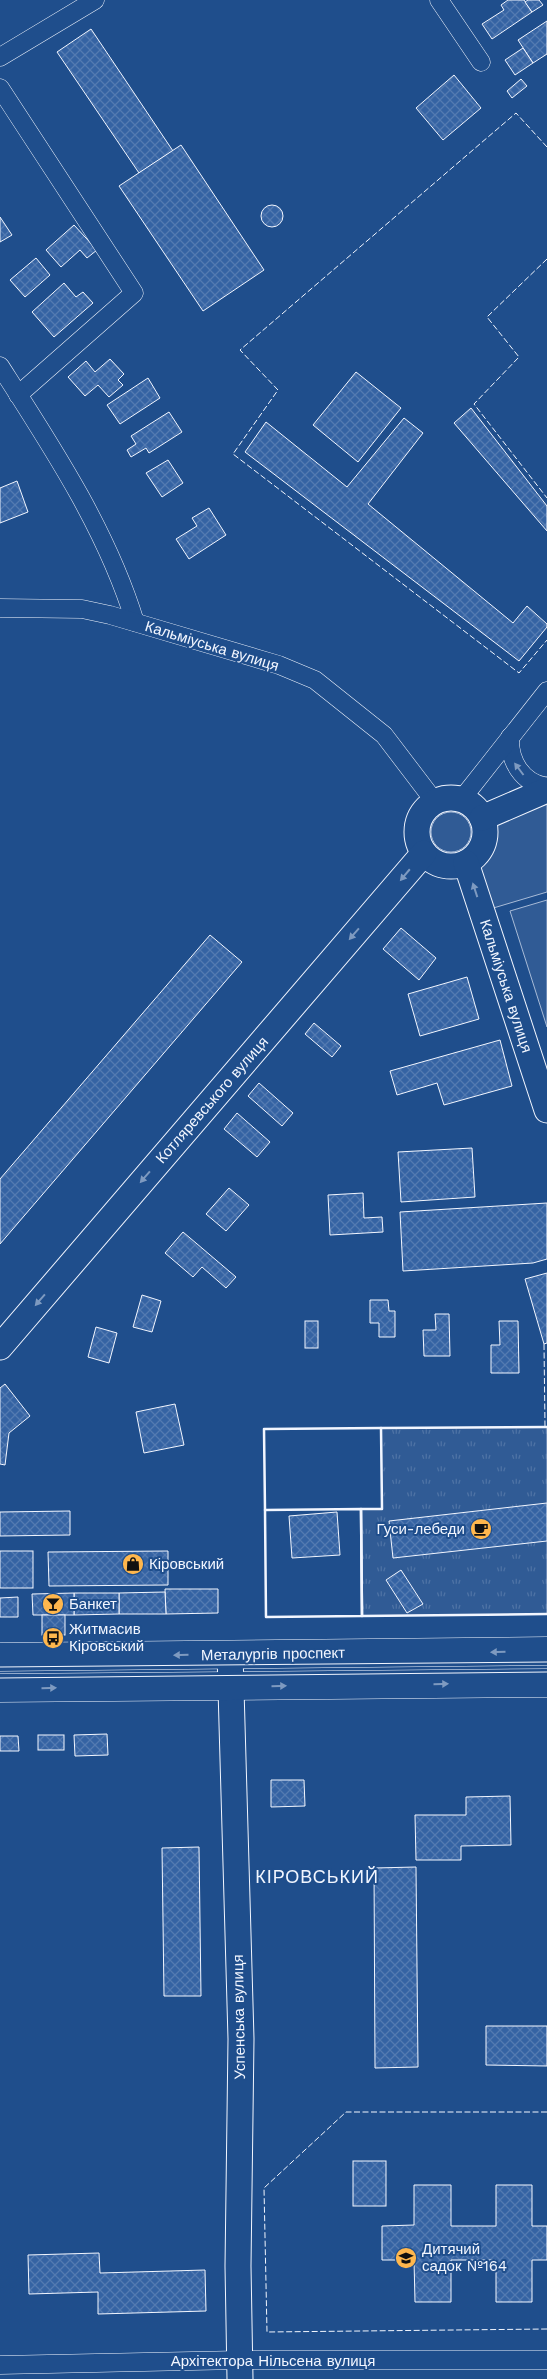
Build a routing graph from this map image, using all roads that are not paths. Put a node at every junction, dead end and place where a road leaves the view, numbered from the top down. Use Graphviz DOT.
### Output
graph roads {
  1 [pos="95,0"];
  2 [pos="439,0"];
  3 [pos="0,56"];
  4 [pos="481,62"];
  5 [pos="0,88"];
  6 [pos="0,366"];
  7 [pos="18,395"];
  8 [pos="0,608"];
  9 [pos="135,622"];
  10 [pos="547,691"];
  11 [pos="510,737"];
  12 [pos="547,788"];
  13 [pos="461,800"];
  14 [pos="435,802"];
  15 [pos="482,818"];
  16 [pos="424,853"];
  17 [pos="466,862"];
  18 [pos="547,1110"];
  19 [pos="0,1346"];
  20 [pos="547,1652"];
  21 [pos="230,1654"];
  22 [pos="0,1657"];
  23 [pos="547,1683"];
  24 [pos="230,1686"];
  25 [pos="0,1688"];
  26 [pos="547,2360"];
  27 [pos="0,2365"];
  28 [pos="240,2370"];
  1 -- 3 [label="street"];
  2 -- 4 [label="street"];
  5 -- 7 [label="street"];
  6 -- 7 [label="street, Кальміуська вулиця"];
  7 -- 9 [label="street, Кальміуська вулиця"];
  8 -- 9 [label="street"];
  9 -- 14 [label="street, Кальміуська вулиця"];
  10 -- 11 [label="street"];
  12 -- 11 [label="street, one-way"];
  11 -- 13 [label="street"];
  12 -- 15 [label="street"];
  13 -- 14 [label="street"];
  13 -- 15 [label="street"];
  14 -- 16 [label="street"];
  15 -- 17 [label="street"];
  16 -- 17 [label="street"];
  16 -- 19 [label="street, Котляревського вулиця, one-way"];
  18 -- 17 [label="street, Кальміуська вулиця, one-way"];
  20 -- 21 [label="main road, Металургів проспект, one-way"];
  21 -- 22 [label="main road, Металургів проспект, one-way"];
  21 -- 24 [label="street, Успенська вулиця"];
  24 -- 23 [label="main road, Металургів проспект, one-way"];
  25 -- 24 [label="main road, Металургів проспект, one-way"];
  24 -- 28 [label="street, Успенська вулиця"];
  26 -- 28 [label="street, Архітектора Нільсена вулиця"];
  27 -- 28 [label="street, Архітектора Нільсена вулиця"];
}
